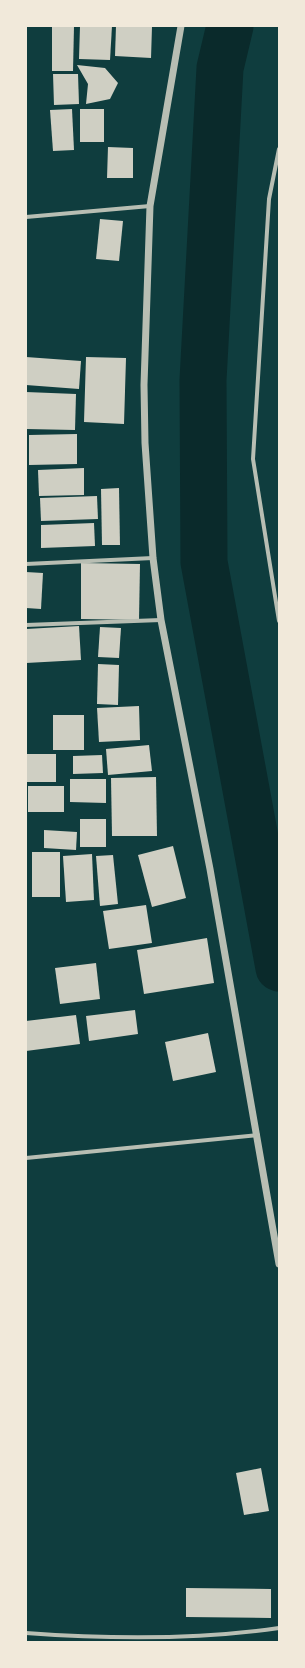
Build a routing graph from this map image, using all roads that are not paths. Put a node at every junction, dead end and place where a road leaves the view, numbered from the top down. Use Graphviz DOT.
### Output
graph roads {
  1 [pos="181,26"];
  2 [pos="279,149"];
  3 [pos="150,206"];
  4 [pos="26,217"];
  5 [pos="153,558"];
  6 [pos="26,564"];
  7 [pos="161,620"];
  8 [pos="279,621"];
  9 [pos="26,625"];
  10 [pos="258,1135"];
  11 [pos="26,1158"];
  12 [pos="279,1264"];
  13 [pos="279,1628"];
  14 [pos="26,1633"];
  1 -- 3 [label="street"];
  2 -- 8 [label="street"];
  3 -- 4 [label="street"];
  3 -- 5 [label="street"];
  5 -- 6 [label="street"];
  5 -- 7 [label="street"];
  7 -- 9 [label="street"];
  7 -- 10 [label="street"];
  10 -- 11 [label="street"];
  10 -- 12 [label="street"];
  13 -- 14 [label="street"];
}
